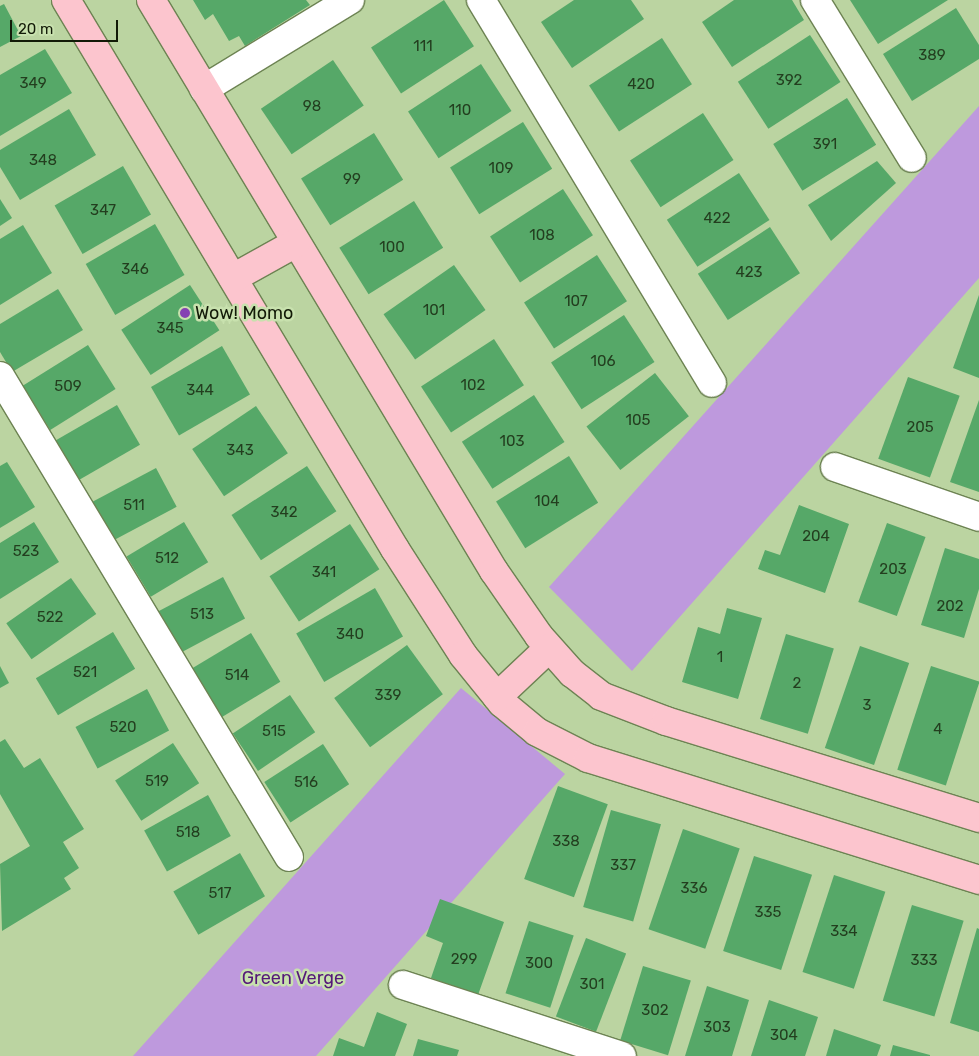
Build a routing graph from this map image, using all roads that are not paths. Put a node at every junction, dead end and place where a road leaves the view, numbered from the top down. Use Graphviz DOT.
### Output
graph roads {
  1 [pos="66,0"];
  2 [pos="151,0"];
  3 [pos="350,0"];
  4 [pos="481,0"];
  5 [pos="815,0"];
  6 [pos="204,89"];
  7 [pos="912,158"];
  8 [pos="296,243"];
  9 [pos="233,278"];
  10 [pos="0,376"];
  11 [pos="712,383"];
  12 [pos="835,467"];
  13 [pos="979,517"];
  14 [pos="549,648"];
  15 [pos="496,698"];
  16 [pos="979,818"];
  17 [pos="289,857"];
  18 [pos="979,880"];
  19 [pos="404,985"];
  20 [pos="622,1056"];
  1 -- 9 [label="main road"];
  2 -- 6 [label="main road"];
  3 -- 6 [label="street"];
  4 -- 11 [label="street"];
  5 -- 7 [label="street"];
  6 -- 8 [label="main road"];
  8 -- 9 [label="main road"];
  8 -- 14 [label="main road"];
  9 -- 15 [label="main road"];
  10 -- 17 [label="street"];
  12 -- 13 [label="street"];
  14 -- 15 [label="main road"];
  14 -- 16 [label="main road"];
  15 -- 18 [label="main road"];
  19 -- 20 [label="street"];
}
